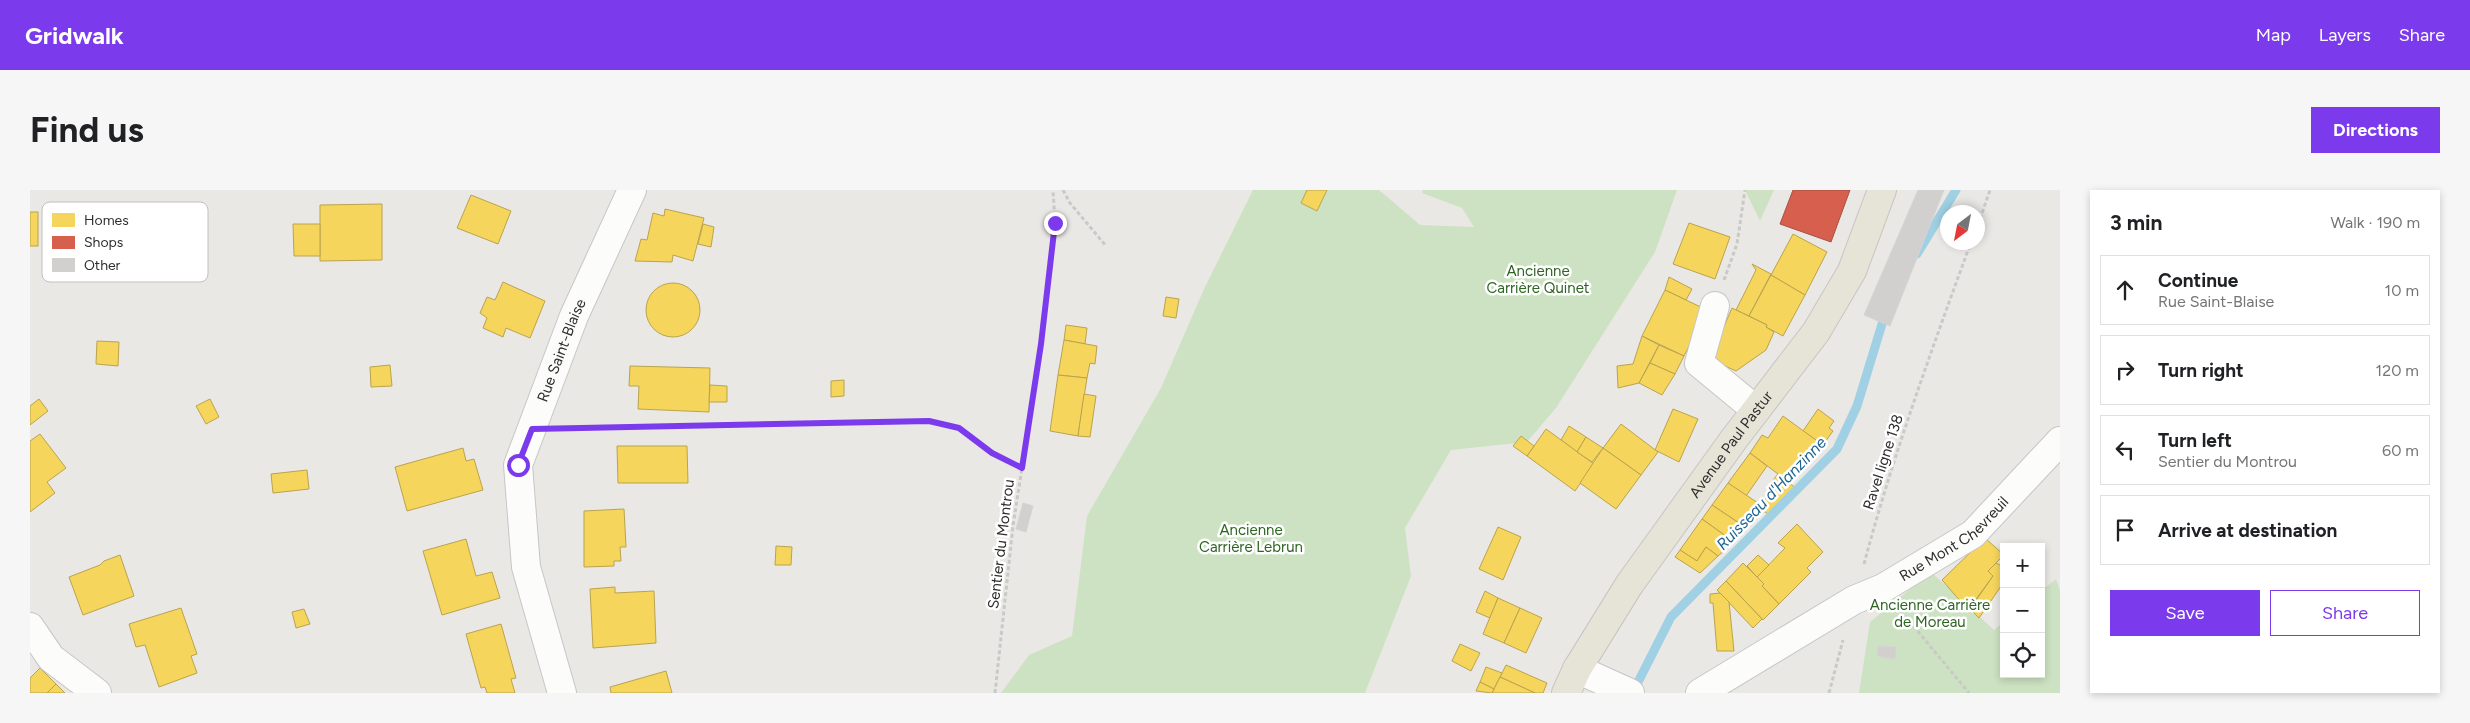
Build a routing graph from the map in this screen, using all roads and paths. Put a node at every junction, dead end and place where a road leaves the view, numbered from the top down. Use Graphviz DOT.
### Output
graph roads {
  1 [pos="632,190"];
  2 [pos="1052,190"];
  3 [pos="1063,190"];
  4 [pos="1745,190"];
  5 [pos="1882,190"];
  6 [pos="1990,190"];
  7 [pos="1985,205"];
  8 [pos="1106,246"];
  9 [pos="1968,250"];
  10 [pos="1715,306"];
  11 [pos="1756,410"];
  12 [pos="532,429"];
  13 [pos="2060,441"];
  14 [pos="1022,468"];
  15 [pos="1883,588"];
  16 [pos="1854,600"];
  17 [pos="30,627"];
  18 [pos="1577,668"];
  19 [pos="1626,691"];
  20 [pos="97,693"];
  21 [pos="562,693"];
  22 [pos="995,693"];
  23 [pos="1566,693"];
  24 [pos="1700,693"];
  25 [pos="1829,693"];
  26 [pos="1969,693"];
  1 -- 12 [label="street, Rue Saint-Blaise"];
  2 -- 14 [label="path, Sentier du Montrou"];
  3 -- 8 [label="path"];
  4 -- 10 [label="path"];
  5 -- 11 [label="main road, Avenue Paul Pastur"];
  6 -- 7 [label="path"];
  9 -- 16 [label="path, Ravel ligne 138"];
  10 -- 11 [label="street"];
  11 -- 18 [label="main road, Avenue Paul Pastur"];
  12 -- 14 [label="path"];
  12 -- 21 [label="street, Rue Saint-Blaise"];
  13 -- 15 [label="street, Rue Mont Chevreuil"];
  14 -- 22 [label="path, Sentier du Montrou"];
  15 -- 16 [label="street, Rue Mont Chevreuil"];
  15 -- 26 [label="path"];
  16 -- 24 [label="street, Rue Mont Chevreuil"];
  16 -- 25 [label="path, Ravel ligne 138"];
  17 -- 20 [label="street"];
  18 -- 19 [label="street"];
  18 -- 23 [label="main road, Avenue Paul Pastur"];
}
